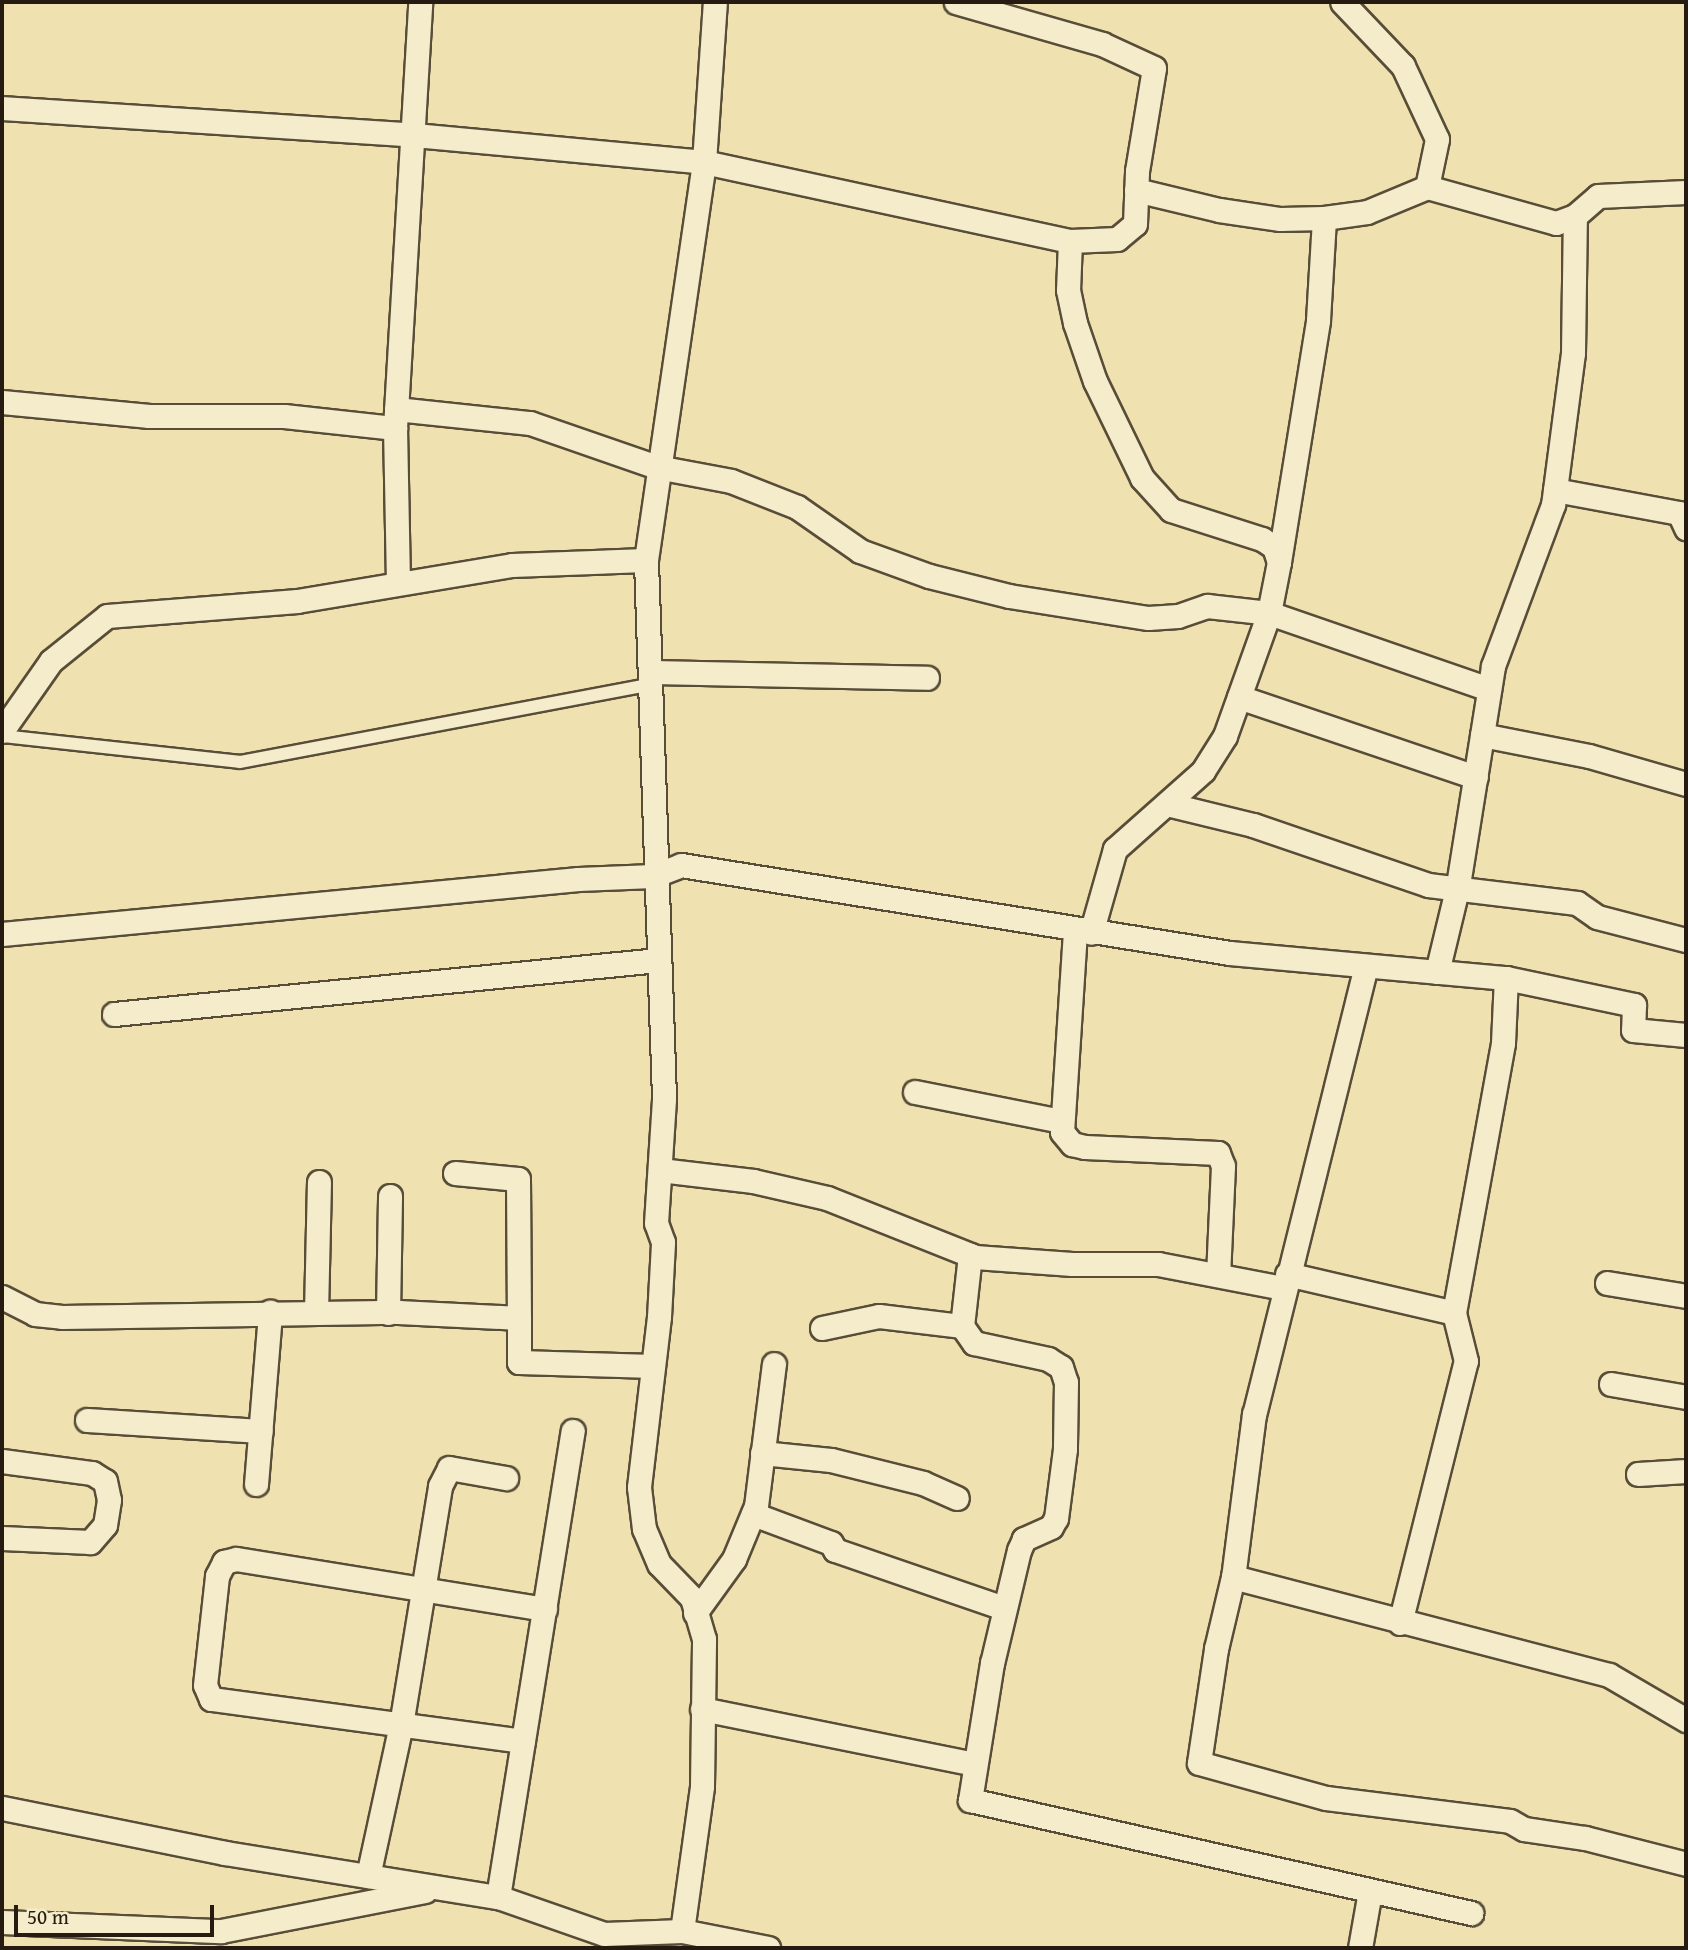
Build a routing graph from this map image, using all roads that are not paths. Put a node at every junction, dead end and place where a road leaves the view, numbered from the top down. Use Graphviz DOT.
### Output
graph roads {
  1 [pos="420,2"];
  2 [pos="715,2"];
  3 [pos="957,2"];
  4 [pos="1342,2"];
  5 [pos="2,108"];
  6 [pos="415,135"];
  7 [pos="704,162"];
  8 [pos="1427,187"];
  9 [pos="1136,190"];
  10 [pos="1686,192"];
  11 [pos="1575,216"];
  12 [pos="1324,218"];
  13 [pos="1070,241"];
  14 [pos="2,402"];
  15 [pos="396,418"];
  16 [pos="657,467"];
  17 [pos="1555,490"];
  18 [pos="1686,528"];
  19 [pos="646,559"];
  20 [pos="1279,562"];
  21 [pos="398,583"];
  22 [pos="1269,613"];
  23 [pos="652,678"];
  24 [pos="927,678"];
  25 [pos="1489,689"];
  26 [pos="1239,697"];
  27 [pos="2,731"];
  28 [pos="1482,735"];
  29 [pos="2,736"];
  30 [pos="1476,778"];
  31 [pos="1686,784"];
  32 [pos="1167,804"];
  33 [pos="653,876"];
  34 [pos="1458,885"];
  35 [pos="1083,932"];
  36 [pos="2,934"];
  37 [pos="1686,940"];
  38 [pos="658,960"];
  39 [pos="1366,966"];
  40 [pos="1437,972"];
  41 [pos="1506,978"];
  42 [pos="114,1014"];
  43 [pos="1686,1035"];
  44 [pos="915,1091"];
  45 [pos="1061,1121"];
  46 [pos="660,1170"];
  47 [pos="455,1172"];
  48 [pos="319,1182"];
  49 [pos="390,1196"];
  50 [pos="971,1255"];
  51 [pos="1218,1275"];
  52 [pos="1285,1281"];
  53 [pos="1607,1283"];
  54 [pos="1686,1296"];
  55 [pos="2,1297"];
  56 [pos="270,1312"];
  57 [pos="316,1313"];
  58 [pos="388,1313"];
  59 [pos="1454,1313"];
  60 [pos="519,1318"];
  61 [pos="962,1326"];
  62 [pos="822,1328"];
  63 [pos="774,1364"];
  64 [pos="653,1366"];
  65 [pos="1611,1384"];
  66 [pos="1686,1397"];
  67 [pos="87,1420"];
  68 [pos="261,1431"];
  69 [pos="573,1431"];
  70 [pos="762,1453"];
  71 [pos="2,1461"];
  72 [pos="1686,1471"];
  73 [pos="1638,1474"];
  74 [pos="506,1478"];
  75 [pos="256,1484"];
  76 [pos="957,1497"];
  77 [pos="753,1514"];
  78 [pos="2,1538"];
  79 [pos="1233,1577"];
  80 [pos="422,1589"];
  81 [pos="1003,1608"];
  82 [pos="545,1609"];
  83 [pos="695,1613"];
  84 [pos="1400,1623"];
  85 [pos="702,1709"];
  86 [pos="1686,1720"];
  87 [pos="401,1725"];
  88 [pos="523,1741"];
  89 [pos="975,1764"];
  90 [pos="2,1808"];
  91 [pos="1686,1864"];
  92 [pos="368,1876"];
  93 [pos="442,1888"];
  94 [pos="1370,1891"];
  95 [pos="498,1897"];
  96 [pos="1471,1913"];
  97 [pos="2,1922"];
  98 [pos="682,1931"];
  99 [pos="604,1941"];
  100 [pos="768,1948"];
  101 [pos="1360,1948"];
  1 -- 6 [label="street"];
  2 -- 7 [label="street"];
  3 -- 9 [label="street"];
  4 -- 8 [label="street"];
  5 -- 6 [label="street"];
  6 -- 7 [label="street"];
  6 -- 15 [label="street"];
  7 -- 13 [label="street"];
  7 -- 16 [label="street"];
  8 -- 11 [label="street"];
  8 -- 12 [label="street"];
  9 -- 12 [label="street"];
  9 -- 13 [label="street"];
  10 -- 11 [label="street"];
  11 -- 17 [label="street"];
  12 -- 20 [label="street"];
  13 -- 20 [label="street"];
  14 -- 15 [label="street"];
  15 -- 16 [label="street"];
  15 -- 21 [label="street"];
  16 -- 19 [label="street"];
  16 -- 22 [label="street"];
  17 -- 18 [label="street"];
  17 -- 25 [label="street"];
  19 -- 21 [label="street"];
  19 -- 23 [label="street"];
  20 -- 22 [label="street"];
  21 -- 27 [label="street"];
  22 -- 25 [label="street"];
  22 -- 26 [label="street"];
  23 -- 24 [label="street"];
  23 -- 29 [label="lane"];
  23 -- 33 [label="street"];
  25 -- 28 [label="street"];
  26 -- 30 [label="street"];
  26 -- 32 [label="street"];
  28 -- 30 [label="street"];
  28 -- 31 [label="street"];
  30 -- 34 [label="street"];
  32 -- 34 [label="street"];
  32 -- 35 [label="street"];
  33 -- 35 [label="street"];
  33 -- 36 [label="street"];
  33 -- 38 [label="street"];
  34 -- 37 [label="street"];
  34 -- 40 [label="street"];
  35 -- 39 [label="street"];
  35 -- 45 [label="street"];
  38 -- 42 [label="street"];
  38 -- 46 [label="street"];
  39 -- 40 [label="street"];
  39 -- 52 [label="street"];
  40 -- 41 [label="street"];
  41 -- 43 [label="street"];
  41 -- 59 [label="street"];
  44 -- 45 [label="street"];
  45 -- 51 [label="street"];
  46 -- 50 [label="street"];
  46 -- 64 [label="street"];
  47 -- 60 [label="street"];
  48 -- 57 [label="street"];
  49 -- 58 [label="street"];
  50 -- 51 [label="street"];
  50 -- 61 [label="street"];
  51 -- 52 [label="street"];
  52 -- 59 [label="street"];
  52 -- 79 [label="street"];
  53 -- 54 [label="street"];
  55 -- 56 [label="street"];
  56 -- 57 [label="street"];
  56 -- 68 [label="street"];
  57 -- 58 [label="street"];
  58 -- 60 [label="street"];
  59 -- 84 [label="street"];
  60 -- 64 [label="street"];
  61 -- 62 [label="street"];
  61 -- 81 [label="street"];
  63 -- 70 [label="street"];
  64 -- 83 [label="street"];
  65 -- 66 [label="street"];
  67 -- 68 [label="street"];
  68 -- 75 [label="street"];
  69 -- 82 [label="street"];
  70 -- 76 [label="street"];
  70 -- 77 [label="street"];
  71 -- 78 [label="street"];
  72 -- 73 [label="street"];
  74 -- 80 [label="street"];
  77 -- 81 [label="street"];
  77 -- 83 [label="street"];
  79 -- 84 [label="street"];
  79 -- 91 [label="street"];
  80 -- 82 [label="street"];
  80 -- 87 [label="street"];
  80 -- 87 [label="street"];
  81 -- 89 [label="street"];
  82 -- 88 [label="street"];
  83 -- 85 [label="street"];
  84 -- 86 [label="street"];
  85 -- 89 [label="street"];
  85 -- 98 [label="street"];
  87 -- 88 [label="street"];
  87 -- 92 [label="street"];
  88 -- 95 [label="street"];
  89 -- 94 [label="street"];
  90 -- 92 [label="street"];
  92 -- 93 [label="street"];
  93 -- 95 [label="street"];
  93 -- 97 [label="street"];
  94 -- 96 [label="street"];
  94 -- 101 [label="street"];
  95 -- 99 [label="street"];
  98 -- 99 [label="street"];
  98 -- 100 [label="street"];
}
